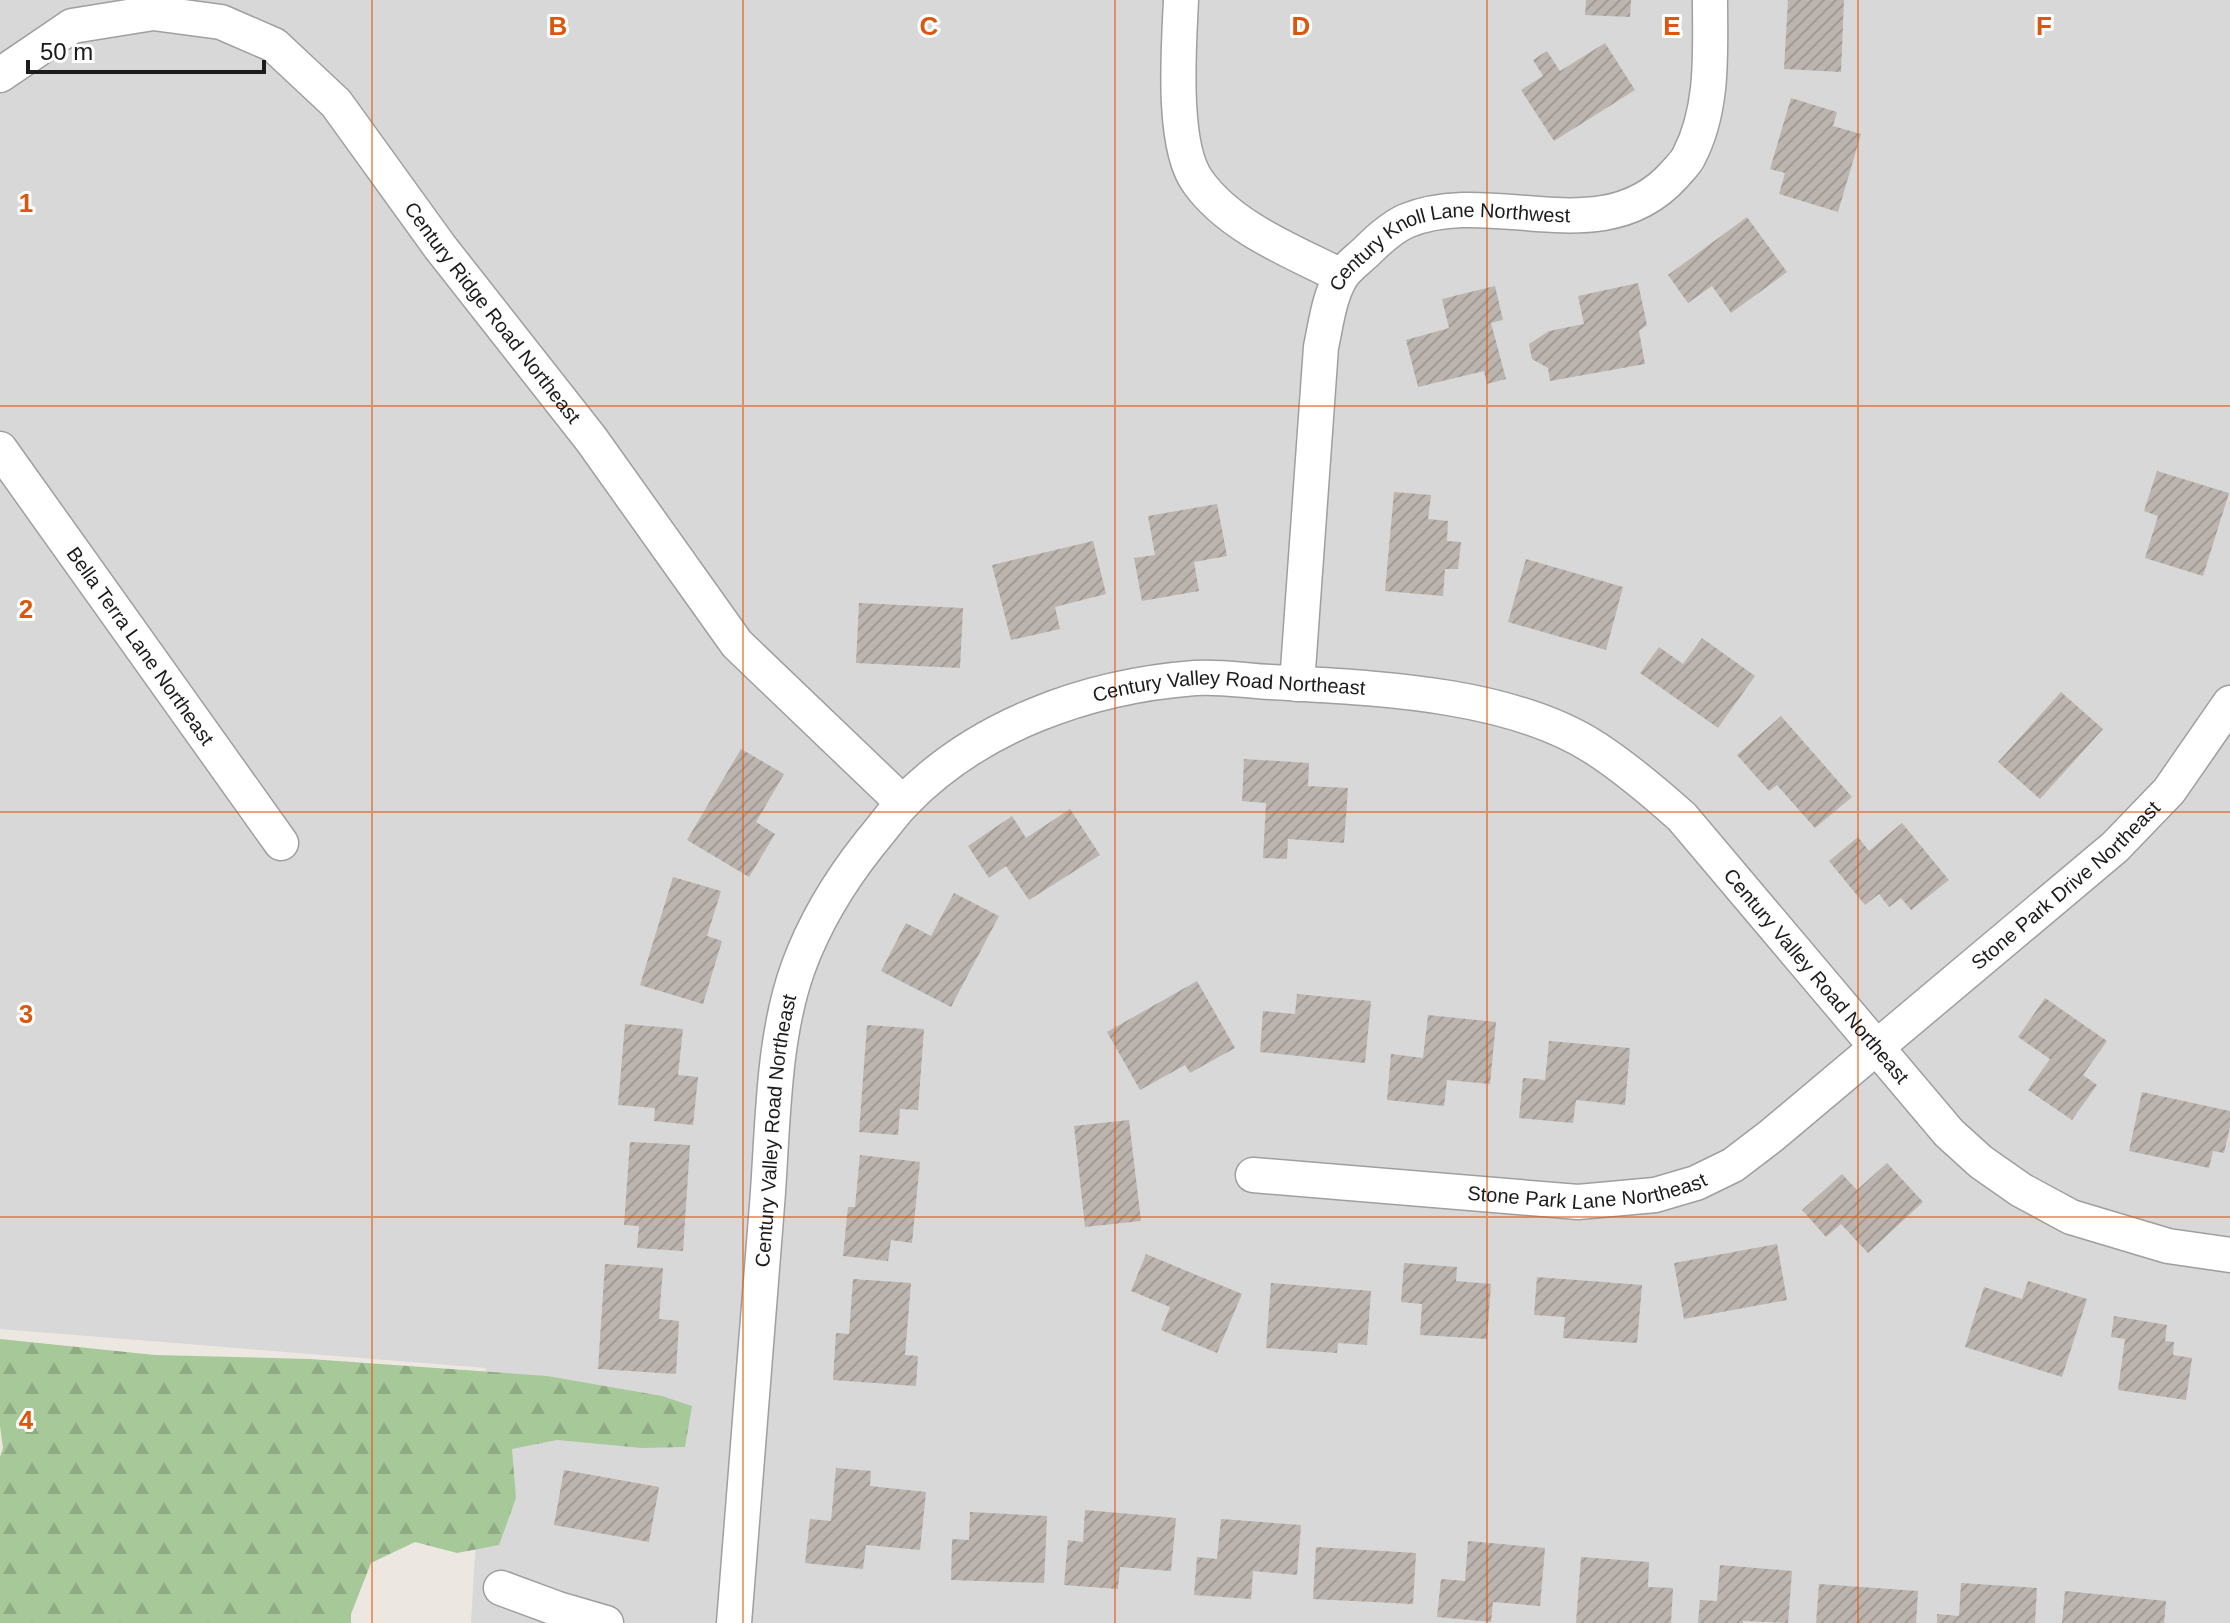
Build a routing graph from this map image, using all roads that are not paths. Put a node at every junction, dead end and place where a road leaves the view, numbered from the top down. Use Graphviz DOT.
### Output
graph roads {
  1 [pos="1181,0"];
  2 [pos="1710,0"];
  3 [pos="0,75"];
  4 [pos="1341,276"];
  5 [pos="0,449"];
  6 [pos="1297,684"];
  7 [pos="2230,703"];
  8 [pos="903,803"];
  9 [pos="281,843"];
  10 [pos="1877,1047"];
  11 [pos="1253,1175"];
  12 [pos="2230,1255"];
  13 [pos="501,1588"];
  14 [pos="606,1623"];
  15 [pos="734,1623"];
  1 -- 4 [label="street"];
  2 -- 4 [label="street, Century Knoll Lane Northwest"];
  3 -- 8 [label="street, Century Ridge Road Northeast"];
  4 -- 6 [label="street, Century Knoll Lane Northwest"];
  5 -- 9 [label="street, Bella Terra Lane Northeast"];
  6 -- 8 [label="street, Century Valley Road Northeast"];
  6 -- 10 [label="street, Century Valley Road Northeast"];
  7 -- 10 [label="street, Stone Park Drive Northeast"];
  8 -- 15 [label="street, Century Valley Road Northeast"];
  10 -- 11 [label="street, Stone Park Lane Northeast"];
  10 -- 12 [label="street, Century Valley Road Northeast"];
  13 -- 14 [label="street"];
}
